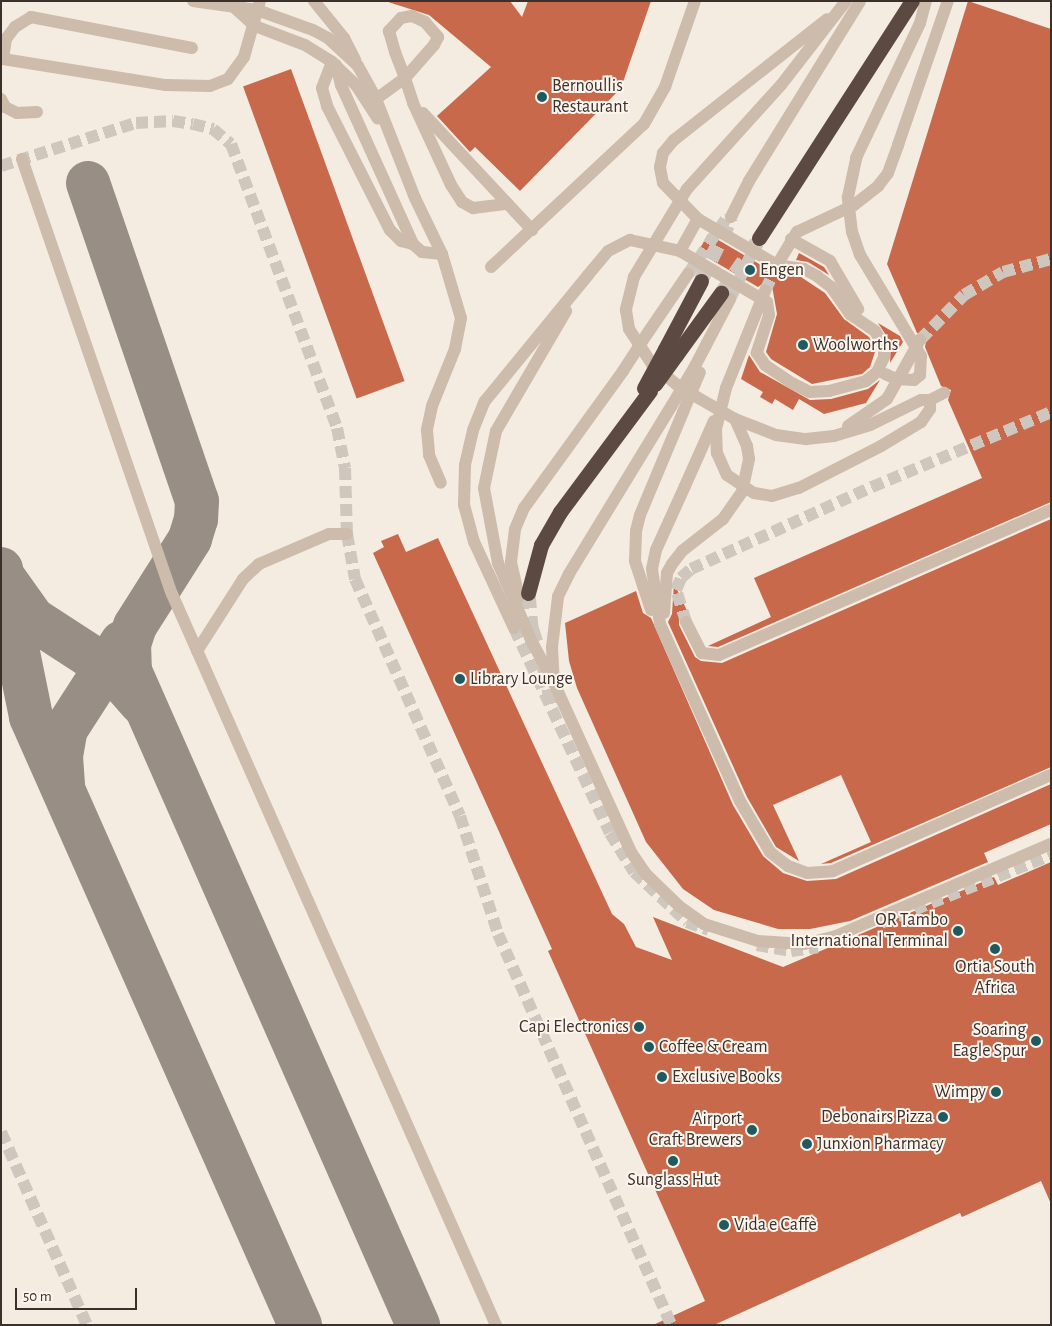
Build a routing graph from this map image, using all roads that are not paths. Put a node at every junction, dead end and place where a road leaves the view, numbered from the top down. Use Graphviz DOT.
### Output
graph roads {
  1 [pos="314,1"];
  2 [pos="695,1"];
  3 [pos="846,1"];
  4 [pos="860,1"];
  5 [pos="912,1"];
  6 [pos="926,1"];
  7 [pos="948,1"];
  8 [pos="201,2"];
  9 [pos="258,6"];
  10 [pos="236,9"];
  11 [pos="838,12"];
  12 [pos="255,26"];
  13 [pos="192,48"];
  14 [pos="334,63"];
  15 [pos="2,65"];
  16 [pos="358,66"];
  17 [pos="405,78"];
  18 [pos="376,98"];
  19 [pos="1,99"];
  20 [pos="413,103"];
  21 [pos="37,112"];
  22 [pos="387,131"];
  23 [pos="22,159"];
  24 [pos="507,204"];
  25 [pos="729,218"];
  26 [pos="698,219"];
  27 [pos="532,230"];
  28 [pos="759,238"];
  29 [pos="791,239"];
  30 [pos="414,244"];
  31 [pos="680,251"];
  32 [pos="442,254"];
  33 [pos="491,267"];
  34 [pos="775,268"];
  35 [pos="588,275"];
  36 [pos="694,278"];
  37 [pos="763,294"];
  38 [pos="726,296"];
  39 [pos="858,309"];
  40 [pos="918,343"];
  41 [pos="671,352"];
  42 [pos="891,376"];
  43 [pos="726,388"];
  44 [pos="944,393"];
  45 [pos="930,400"];
  46 [pos="678,409"];
  47 [pos="735,419"];
  48 [pos="814,438"];
  49 [pos="441,484"];
  50 [pos="1051,510"];
  51 [pos="347,534"];
  52 [pos="528,593"];
  53 [pos="686,622"];
  54 [pos="514,628"];
  55 [pos="531,640"];
  56 [pos="666,640"];
  57 [pos="197,651"];
  58 [pos="554,683"];
  59 [pos="1051,774"];
  60 [pos="1051,844"];
  61 [pos="496,1325"];
  1 -- 16 [label="street"];
  2 -- 27 [label="street"];
  3 -- 11 [label="street"];
  4 -- 25 [label="street"];
  5 -- 28 [label="highway"];
  6 -- 40 [label="street"];
  7 -- 29 [label="street, bridge"];
  8 -- 10 [label="street"];
  9 -- 10 [label="street"];
  9 -- 12 [label="street"];
  9 -- 16 [label="street"];
  10 -- 12 [label="street"];
  11 -- 26 [label="street, bridge"];
  11 -- 47 [label="street"];
  12 -- 14 [label="street"];
  12 -- 15 [label="street"];
  13 -- 15 [label="street"];
  14 -- 22 [label="street"];
  14 -- 30 [label="street"];
  14 -- 30 [label="street"];
  16 -- 18 [label="street"];
  17 -- 17 [label="street"];
  17 -- 18 [label="street"];
  17 -- 20 [label="street"];
  18 -- 22 [label="street"];
  19 -- 21 [label="street"];
  20 -- 24 [label="street"];
  20 -- 24 [label="street"];
  22 -- 32 [label="street"];
  23 -- 57 [label="street"];
  24 -- 27 [label="street"];
  26 -- 31 [label="street"];
  26 -- 34 [label="street, bridge"];
  27 -- 33 [label="street"];
  29 -- 34 [label="street, bridge"];
  29 -- 39 [label="street"];
  30 -- 32 [label="street"];
  31 -- 35 [label="street, bridge"];
  31 -- 37 [label="street, bridge"];
  32 -- 49 [label="street"];
  34 -- 37 [label="street, bridge"];
  35 -- 54 [label="street"];
  35 -- 55 [label="street"];
  36 -- 41 [label="highway"];
  36 -- 55 [label="street, bridge"];
  37 -- 43 [label="street"];
  38 -- 41 [label="highway"];
  38 -- 46 [label="street, bridge"];
  40 -- 42 [label="street"];
  40 -- 42 [label="street"];
  41 -- 52 [label="highway, bridge"];
  42 -- 48 [label="street"];
  43 -- 45 [label="street, bridge"];
  43 -- 56 [label="street, bridge"];
  44 -- 45 [label="street"];
  45 -- 48 [label="street"];
  46 -- 56 [label="street"];
  46 -- 58 [label="street"];
  47 -- 48 [label="street"];
  47 -- 56 [label="street"];
  50 -- 53 [label="street"];
  51 -- 57 [label="street"];
  55 -- 58 [label="street, bridge"];
  56 -- 59 [label="street"];
  57 -- 61 [label="street"];
  58 -- 60 [label="street"];
}
